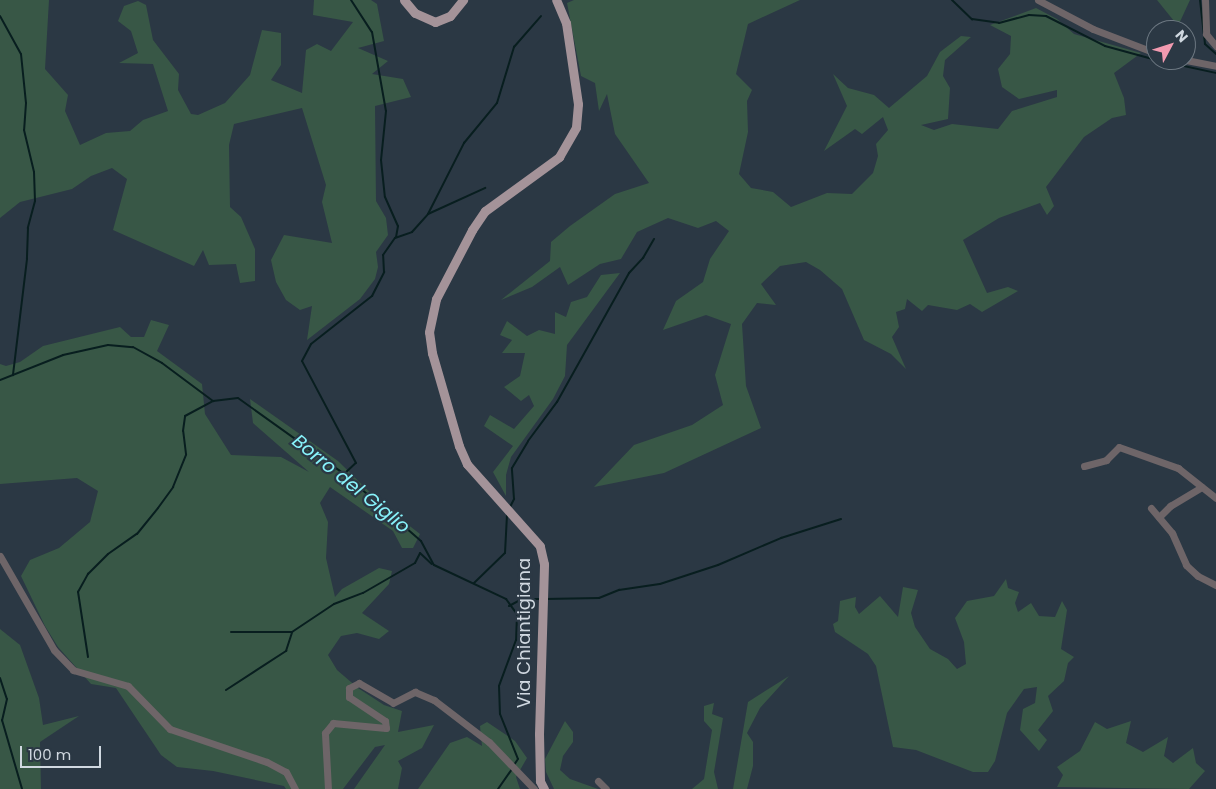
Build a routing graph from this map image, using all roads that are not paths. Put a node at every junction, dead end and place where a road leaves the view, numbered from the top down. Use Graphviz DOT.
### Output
graph roads {
  1 [pos="404,0"];
  2 [pos="463,0"];
  3 [pos="556,0"];
  4 [pos="1038,0"];
  5 [pos="1205,0"];
  6 [pos="1216,46"];
  7 [pos="1146,49"];
  8 [pos="1196,62"];
  9 [pos="1216,66"];
  10 [pos="1084,466"];
  11 [pos="1202,487"];
  12 [pos="1216,498"];
  13 [pos="1151,508"];
  14 [pos="1159,517"];
  15 [pos="0,556"];
  16 [pos="1216,585"];
  17 [pos="598,781"];
  18 [pos="295,789"];
  19 [pos="328,789"];
  20 [pos="534,789"];
  21 [pos="544,789"];
  22 [pos="606,789"];
  1 -- 2 [label="main road"];
  3 -- 21 [label="main road, Via Chiantigiana"];
  4 -- 7 [label="street"];
  5 -- 6 [label="street"];
  8 -- 9 [label="street"];
  10 -- 11 [label="street"];
  11 -- 12 [label="street"];
  11 -- 14 [label="street"];
  13 -- 14 [label="street"];
  14 -- 16 [label="street"];
  15 -- 18 [label="street"];
  17 -- 22 [label="street"];
  19 -- 20 [label="street"];
}
